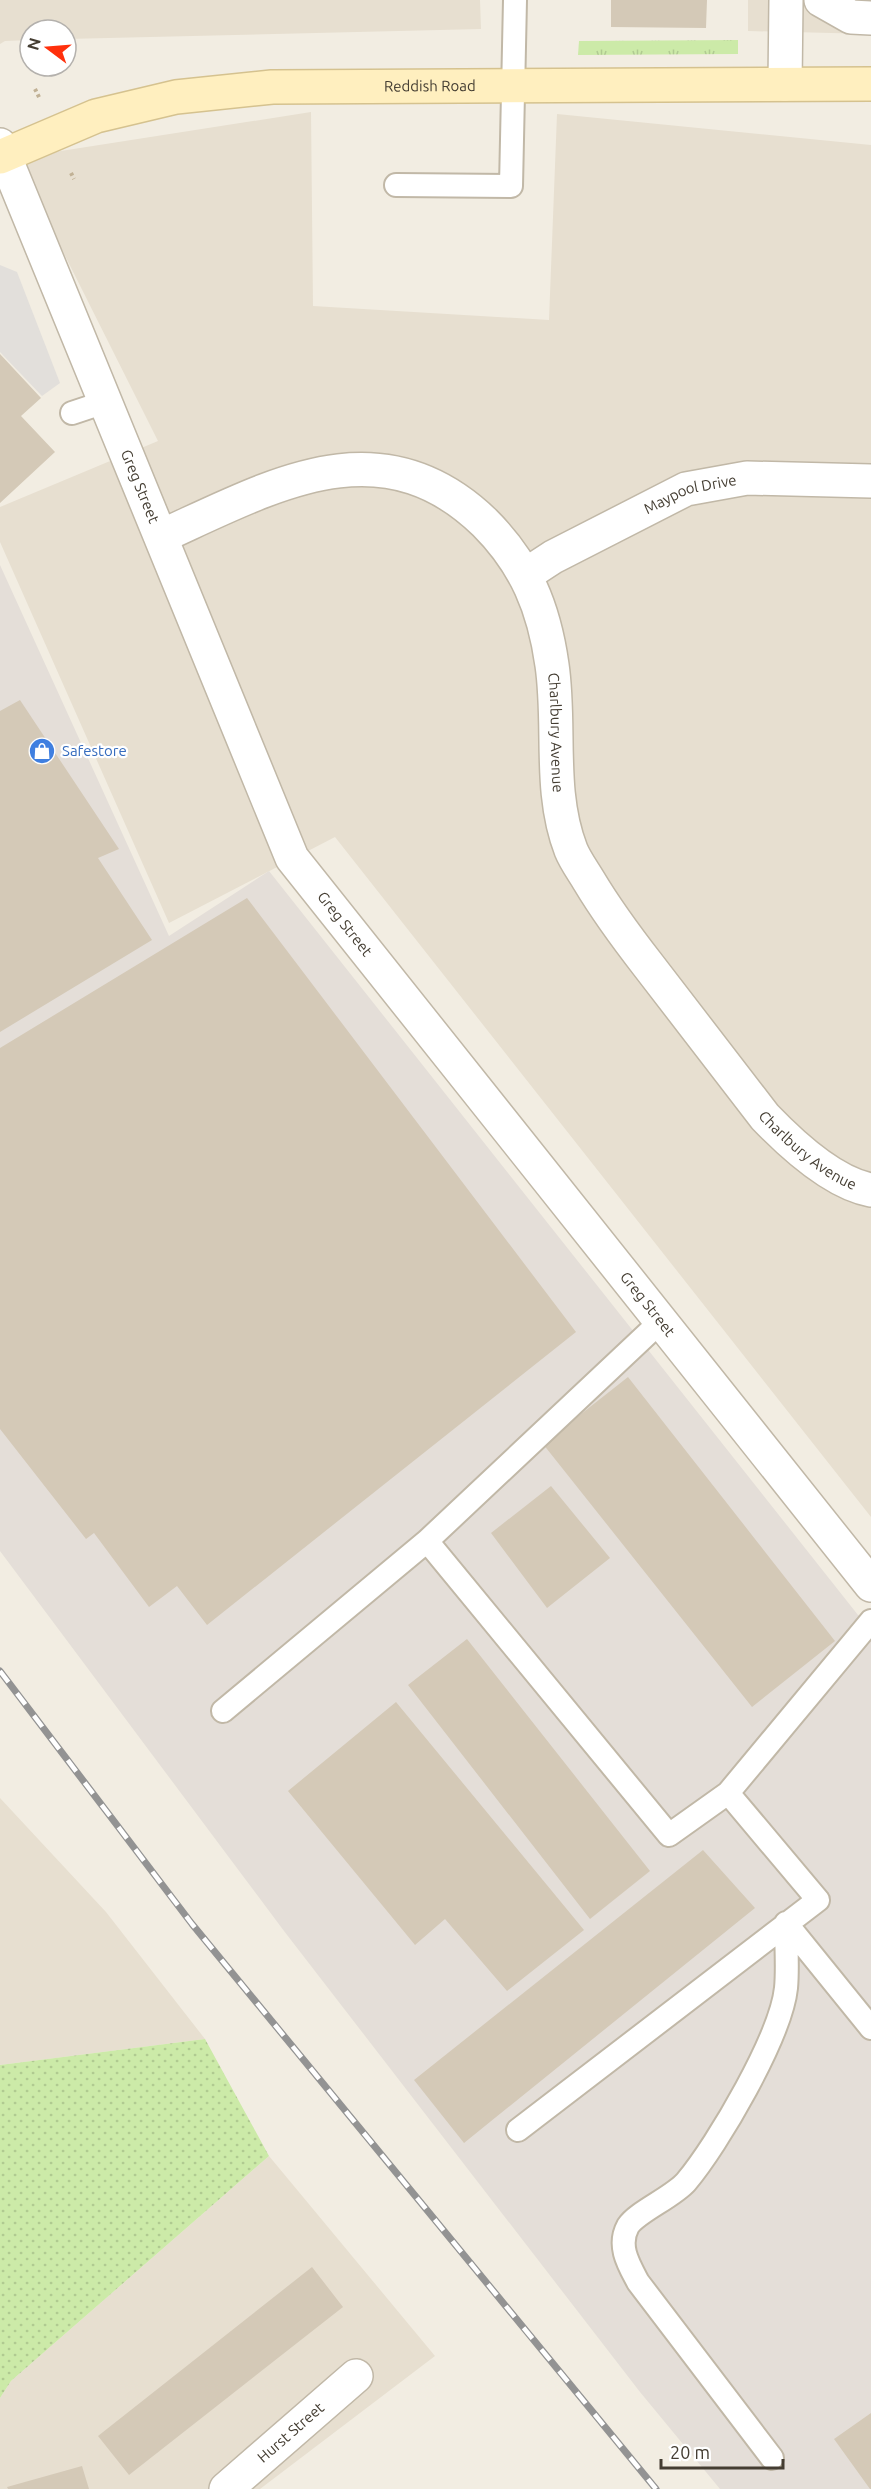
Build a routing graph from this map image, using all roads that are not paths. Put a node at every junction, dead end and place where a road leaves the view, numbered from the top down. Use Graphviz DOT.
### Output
graph roads {
  1 [pos="515,0"];
  2 [pos="786,0"];
  3 [pos="821,0"];
  4 [pos="871,18"];
  5 [pos="785,84"];
  6 [pos="871,84"];
  7 [pos="513,85"];
  8 [pos="1,152"];
  9 [pos="396,185"];
  10 [pos="105,402"];
  11 [pos="72,413"];
  12 [pos="871,480"];
  13 [pos="162,536"];
  14 [pos="527,574"];
  15 [pos="871,1190"];
  16 [pos="660,1322"];
  17 [pos="427,1541"];
  18 [pos="871,1585"];
  19 [pos="871,1621"];
  20 [pos="223,1711"];
  21 [pos="728,1793"];
  22 [pos="786,1923"];
  23 [pos="871,2028"];
  24 [pos="518,2130"];
  25 [pos="356,2376"];
  26 [pos="772,2458"];
  27 [pos="226,2489"];
  1 -- 7 [label="lane"];
  2 -- 5 [label="street"];
  3 -- 4 [label="street"];
  5 -- 6 [label="main road, Reddish Road"];
  5 -- 7 [label="main road, Reddish Road"];
  7 -- 8 [label="main road, Reddish Road"];
  7 -- 9 [label="lane"];
  8 -- 10 [label="street, Greg Street"];
  10 -- 11 [label="lane"];
  10 -- 13 [label="street, Greg Street"];
  12 -- 14 [label="street, Maypool Drive"];
  13 -- 14 [label="street, Charlbury Avenue"];
  13 -- 16 [label="street, Greg Street"];
  14 -- 15 [label="street, Charlbury Avenue"];
  16 -- 17 [label="lane"];
  16 -- 18 [label="street, Greg Street"];
  17 -- 20 [label="lane"];
  17 -- 21 [label="lane"];
  19 -- 21 [label="lane"];
  21 -- 22 [label="lane"];
  22 -- 23 [label="lane"];
  22 -- 24 [label="lane"];
  22 -- 26 [label="lane"];
  25 -- 27 [label="street, Hurst Street"];
}
